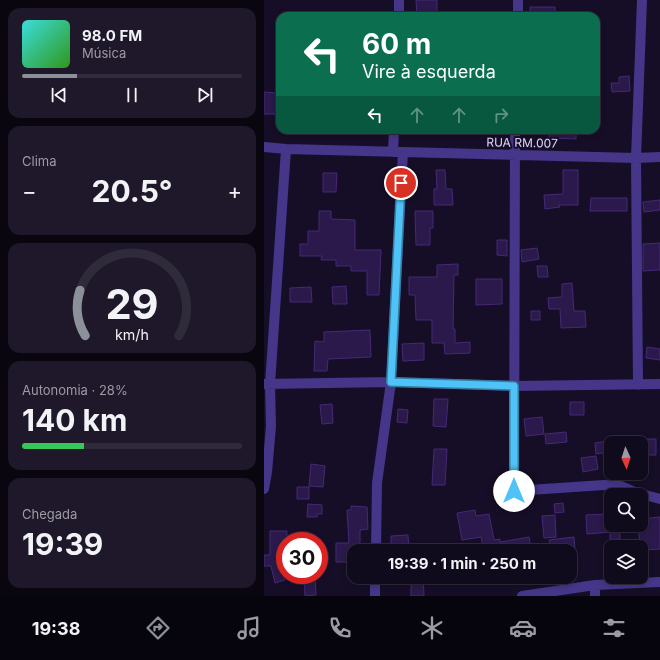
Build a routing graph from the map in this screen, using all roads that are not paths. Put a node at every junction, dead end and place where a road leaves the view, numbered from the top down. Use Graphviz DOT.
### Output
graph roads {
  1 [pos="399,0"];
  2 [pos="518,0"];
  3 [pos="642,0"];
  4 [pos="399,12"];
  5 [pos="518,12"];
  6 [pos="395,134"];
  7 [pos="515,134"];
  8 [pos="264,147"];
  9 [pos="286,149"];
  10 [pos="398,152"];
  11 [pos="515,155"];
  12 [pos="660,157"];
  13 [pos="636,158"];
  14 [pos="391,382"];
  15 [pos="267,384"];
  16 [pos="660,384"];
  17 [pos="638,385"];
  18 [pos="514,386"];
  19 [pos="264,489"];
  20 [pos="660,499"];
  21 [pos="376,544"];
  22 [pos="660,582"];
  23 [pos="375,584"];
  24 [pos="595,585"];
  25 [pos="375,596"];
  26 [pos="522,596"];
  27 [pos="595,596"];
  1 -- 4 [label="street"];
  2 -- 5 [label="street"];
  3 -- 13 [label="street"];
  6 -- 10 [label="street"];
  7 -- 11 [label="street"];
  8 -- 9 [label="street, RUA RM.007"];
  9 -- 10 [label="street, RUA RM.007"];
  9 -- 15 [label="street"];
  10 -- 11 [label="street, RUA RM.007"];
  10 -- 14 [label="street"];
  11 -- 13 [label="street, RUA RM.007"];
  11 -- 18 [label="street"];
  12 -- 13 [label="street, RUA RM.007"];
  13 -- 17 [label="street"];
  14 -- 15 [label="street"];
  14 -- 18 [label="street"];
  14 -- 21 [label="street"];
  15 -- 19 [label="street"];
  16 -- 17 [label="street"];
  17 -- 18 [label="street"];
  18 -- 20 [label="street"];
  22 -- 24 [label="street"];
  23 -- 25 [label="street"];
  24 -- 26 [label="street"];
  24 -- 27 [label="street"];
}
